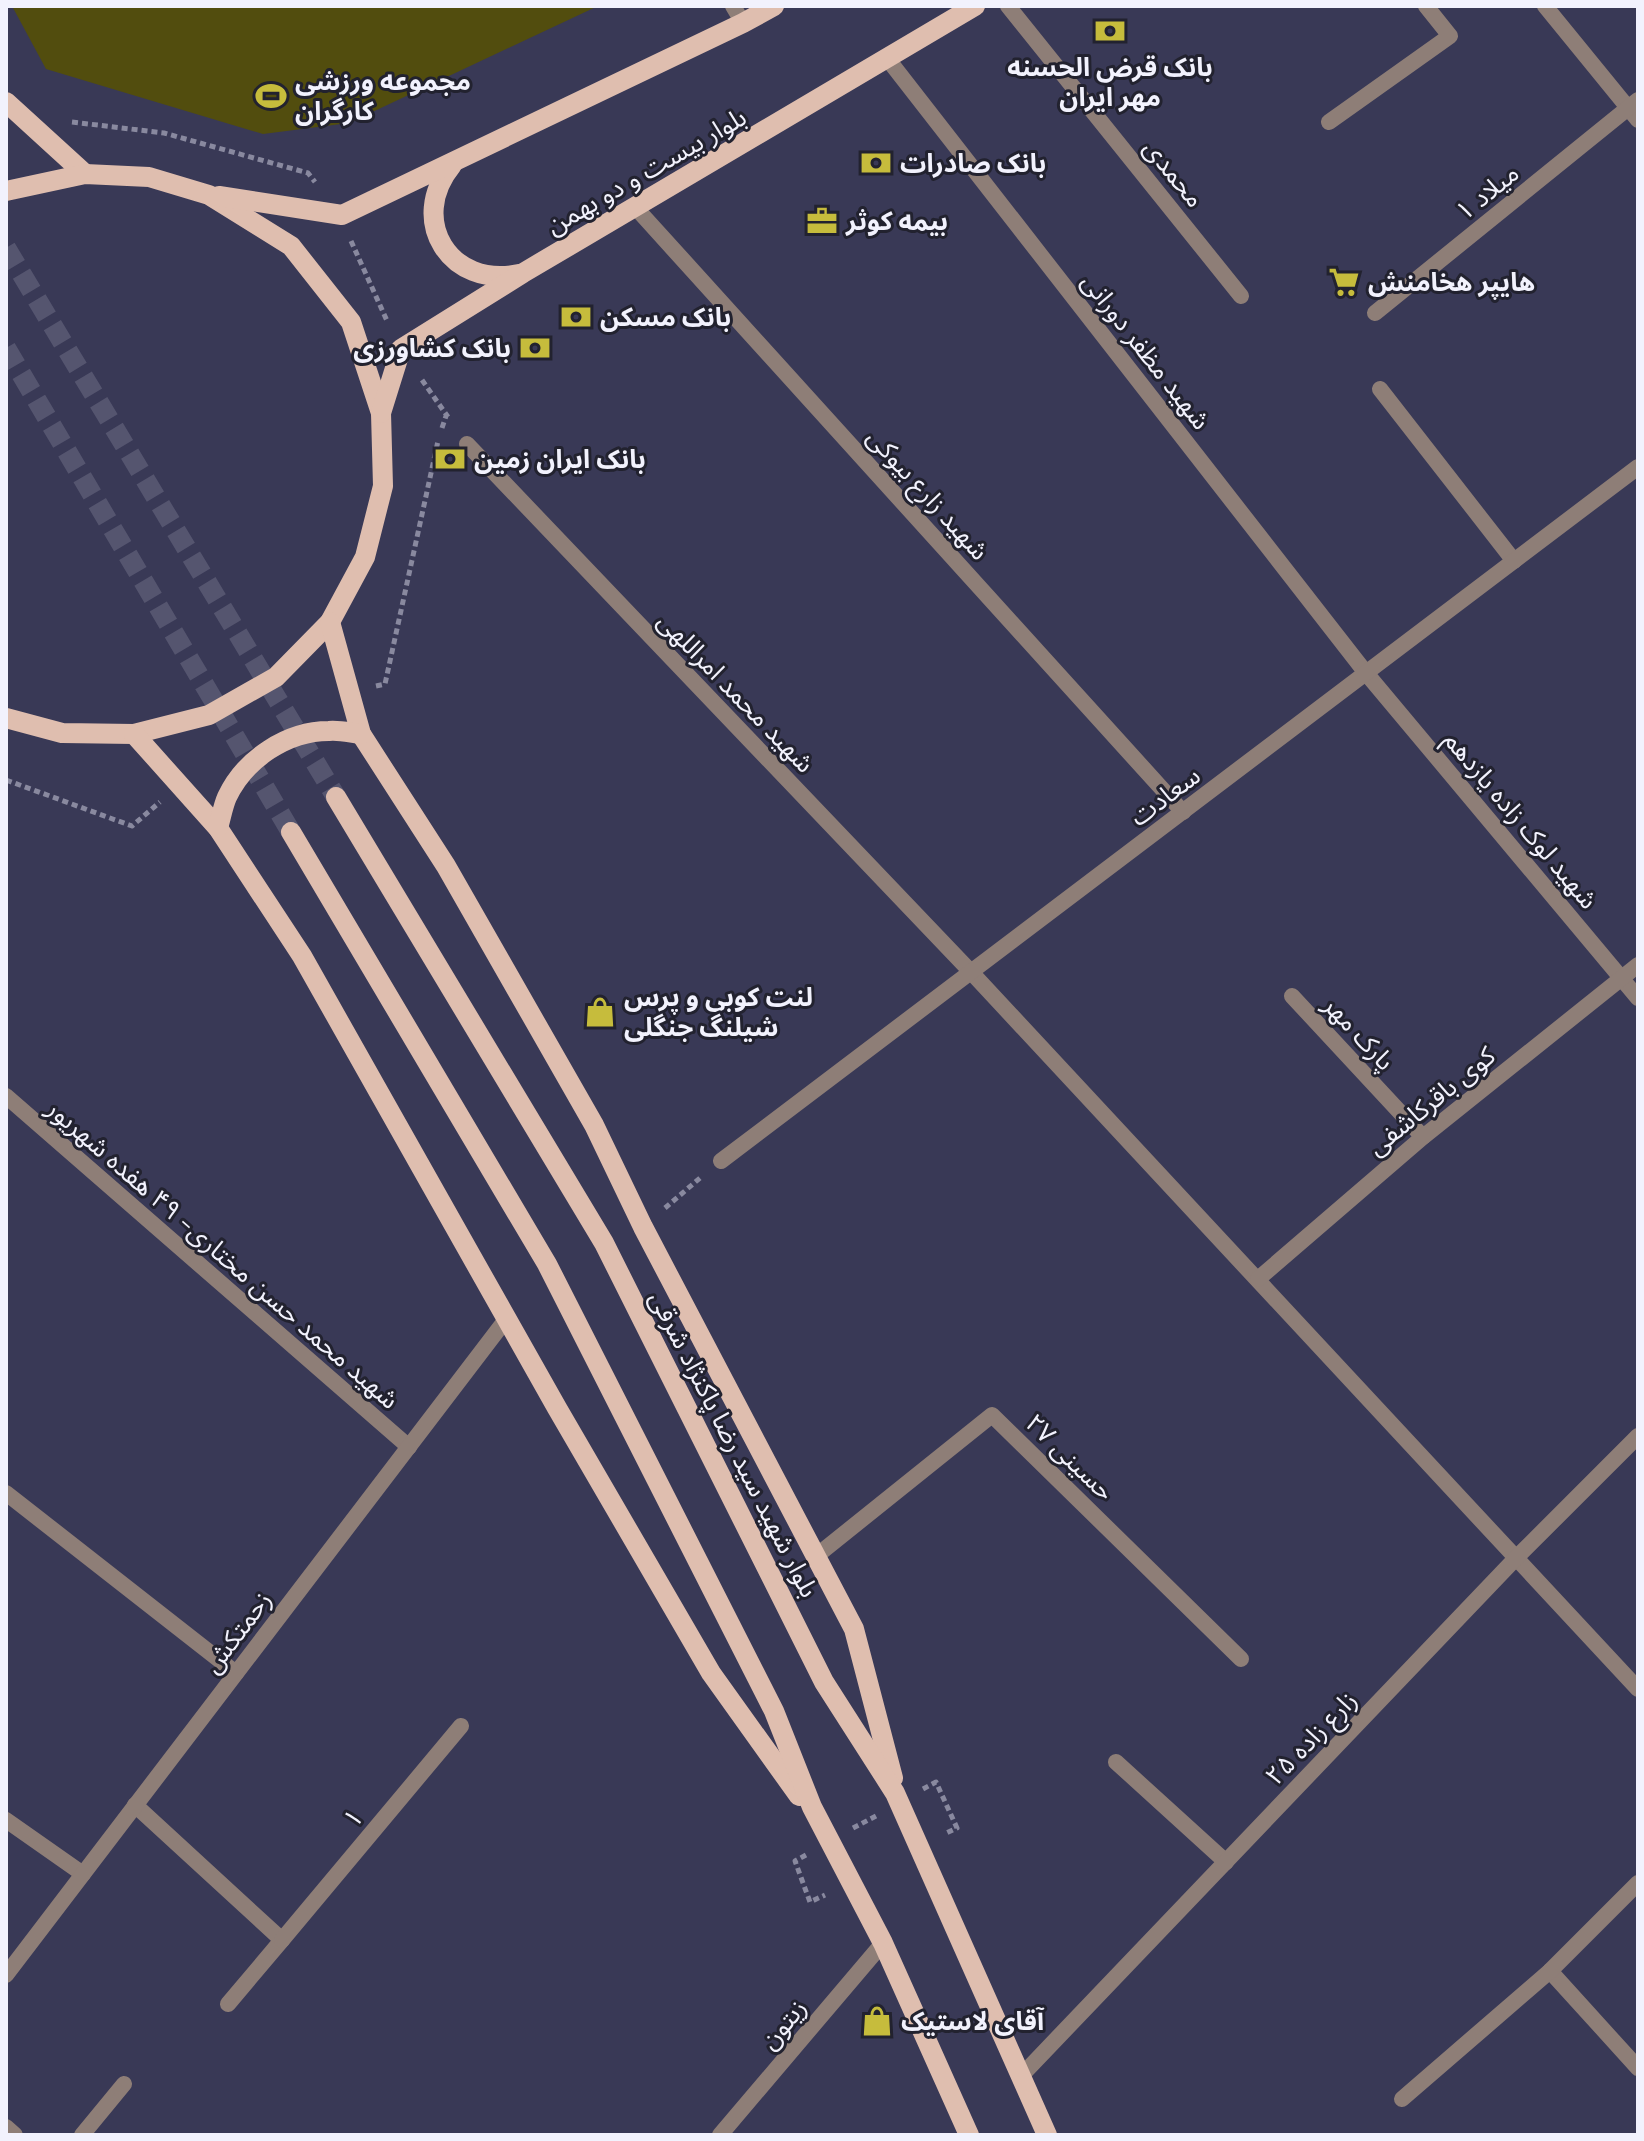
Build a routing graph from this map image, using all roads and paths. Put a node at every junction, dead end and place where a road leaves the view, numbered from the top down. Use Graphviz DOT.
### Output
graph roads {
  1 [pos="774,6"];
  2 [pos="975,6"];
  3 [pos="1008,6"];
  4 [pos="1426,6"];
  5 [pos="1545,6"];
  6 [pos="738,15"];
  7 [pos="887,58"];
  8 [pos="6,102"];
  9 [pos="1635,110"];
  10 [pos="1329,122"];
  11 [pos="454,162"];
  12 [pos="85,174"];
  13 [pos="6,191"];
  14 [pos="209,195"];
  15 [pos="636,208"];
  16 [pos="523,273"];
  17 [pos="1241,296"];
  18 [pos="1375,313"];
  19 [pos="401,349"];
  20 [pos="1380,389"];
  21 [pos="381,413"];
  22 [pos="467,444"];
  23 [pos="1638,467"];
  24 [pos="1514,561"];
  25 [pos="330,622"];
  26 [pos="1366,673"];
  27 [pos="6,718"];
  28 [pos="134,734"];
  29 [pos="361,734"];
  30 [pos="336,797"];
  31 [pos="1183,812"];
  32 [pos="218,828"];
  33 [pos="291,832"];
  34 [pos="1638,965"];
  35 [pos="972,973"];
  36 [pos="1622,978"];
  37 [pos="1292,996"];
  38 [pos="1638,998"];
  39 [pos="6,1096"];
  40 [pos="1423,1137"];
  41 [pos="721,1161"];
  42 [pos="643,1227"];
  43 [pos="1258,1279"];
  44 [pos="507,1318"];
  45 [pos="1638,1436"];
  46 [pos="409,1447"];
  47 [pos="6,1493"];
  48 [pos="815,1557"];
  49 [pos="1516,1558"];
  50 [pos="1241,1659"];
  51 [pos="236,1673"];
  52 [pos="1638,1689"];
  53 [pos="461,1726"];
  54 [pos="1116,1762"];
  55 [pos="898,1804"];
  56 [pos="135,1805"];
  57 [pos="6,1820"];
  58 [pos="957,1828"];
  59 [pos="825,1831"];
  60 [pos="846,1833"];
  61 [pos="807,1854"];
  62 [pos="1226,1862"];
  63 [pos="83,1874"];
  64 [pos="1638,1883"];
  65 [pos="810,1902"];
  66 [pos="282,1940"];
  67 [pos="883,1943"];
  68 [pos="1550,1971"];
  69 [pos="6,1975"];
  70 [pos="228,2004"];
  71 [pos="1638,2068"];
  72 [pos="1021,2076"];
  73 [pos="124,2084"];
  74 [pos="1402,2099"];
  75 [pos="6,2127"];
  76 [pos="15,2135"];
  77 [pos="82,2135"];
  78 [pos="720,2135"];
  79 [pos="969,2135"];
  80 [pos="1047,2135"];
  1 -- 6 [label="main road"];
  2 -- 7 [label="main road, بلوار بیست و دو بهمن"];
  3 -- 17 [label="street, محمدی"];
  4 -- 10 [label="street"];
  5 -- 9 [label="street"];
  6 -- 11 [label="main road"];
  7 -- 15 [label="main road, بلوار بیست و دو بهمن"];
  7 -- 26 [label="street, شهید مظفر دورانی"];
  8 -- 12 [label="main road"];
  9 -- 18 [label="street, میلاد ۱"];
  11 -- 14 [label="main road"];
  11 -- 16 [label="main road"];
  12 -- 13 [label="main road"];
  12 -- 14 [label="main road"];
  14 -- 21 [label="main road"];
  15 -- 16 [label="main road, بلوار بیست و دو بهمن"];
  15 -- 31 [label="street, شهید زارع بیوکی"];
  16 -- 19 [label="main road, بلوار بیست و دو بهمن"];
  19 -- 21 [label="main road"];
  19 -- 22 [label="path"];
  20 -- 24 [label="street"];
  21 -- 25 [label="main road"];
  22 -- 35 [label="street, شهید محمد امراللهی"];
  23 -- 24 [label="street, سعادت"];
  24 -- 26 [label="street, سعادت"];
  25 -- 28 [label="main road"];
  25 -- 29 [label="main road"];
  26 -- 31 [label="street, سعادت"];
  26 -- 36 [label="street, شهید لوک زاده یازدهم"];
  27 -- 28 [label="main road"];
  28 -- 32 [label="main road"];
  29 -- 32 [label="main road"];
  29 -- 42 [label="main road"];
  30 -- 55 [label="main road, بلوار شهید سید رضا پاکنژاد شرقی"];
  31 -- 35 [label="street, سعادت"];
  32 -- 44 [label="main road"];
  33 -- 59 [label="main road"];
  34 -- 36 [label="street, کوی باقرکاشفی"];
  35 -- 41 [label="street, سعادت"];
  35 -- 43 [label="street, شهید محمد امراللهی"];
  36 -- 38 [label="street, شهید لوک زاده یازدهم"];
  36 -- 40 [label="street, کوی باقرکاشفی"];
  37 -- 40 [label="street, پارک مهر"];
  39 -- 46 [label="street, شهید محمد حسن مختاری- ۴۹ هفده شهریور"];
  40 -- 43 [label="street, کوی باقرکاشفی"];
  41 -- 42 [label="path"];
  42 -- 48 [label="main road"];
  43 -- 49 [label="street, شهید محمد امراللهی"];
  44 -- 46 [label="street, زحمتکش"];
  44 -- 59 [label="main road"];
  45 -- 49 [label="street, زارع زاده ۲۵"];
  46 -- 51 [label="street, زحمتکش"];
  47 -- 51 [label="street"];
  48 -- 50 [label="street, حسینی ۲۷"];
  48 -- 55 [label="main road"];
  49 -- 52 [label="street, شهید محمد امراللهی"];
  49 -- 62 [label="street, زارع زاده ۲۵"];
  51 -- 56 [label="street, زحمتکش"];
  53 -- 66 [label="street, ۱"];
  54 -- 62 [label="street"];
  55 -- 58 [label="path"];
  55 -- 60 [label="path"];
  55 -- 72 [label="main road, بلوار شهید سید رضا پاکنژاد شرقی"];
  56 -- 63 [label="street, زحمتکش"];
  56 -- 66 [label="street"];
  57 -- 63 [label="street"];
  59 -- 67 [label="main road"];
  61 -- 65 [label="path"];
  62 -- 72 [label="street, زارع زاده ۲۵"];
  63 -- 69 [label="street, زحمتکش"];
  64 -- 68 [label="street"];
  66 -- 70 [label="street, ۱"];
  67 -- 78 [label="street, زیتون"];
  67 -- 79 [label="main road"];
  68 -- 71 [label="street"];
  68 -- 74 [label="street"];
  72 -- 80 [label="main road, بلوار شهید سید رضا پاکنژاد شرقی"];
  73 -- 77 [label="street"];
  75 -- 76 [label="street"];
}
